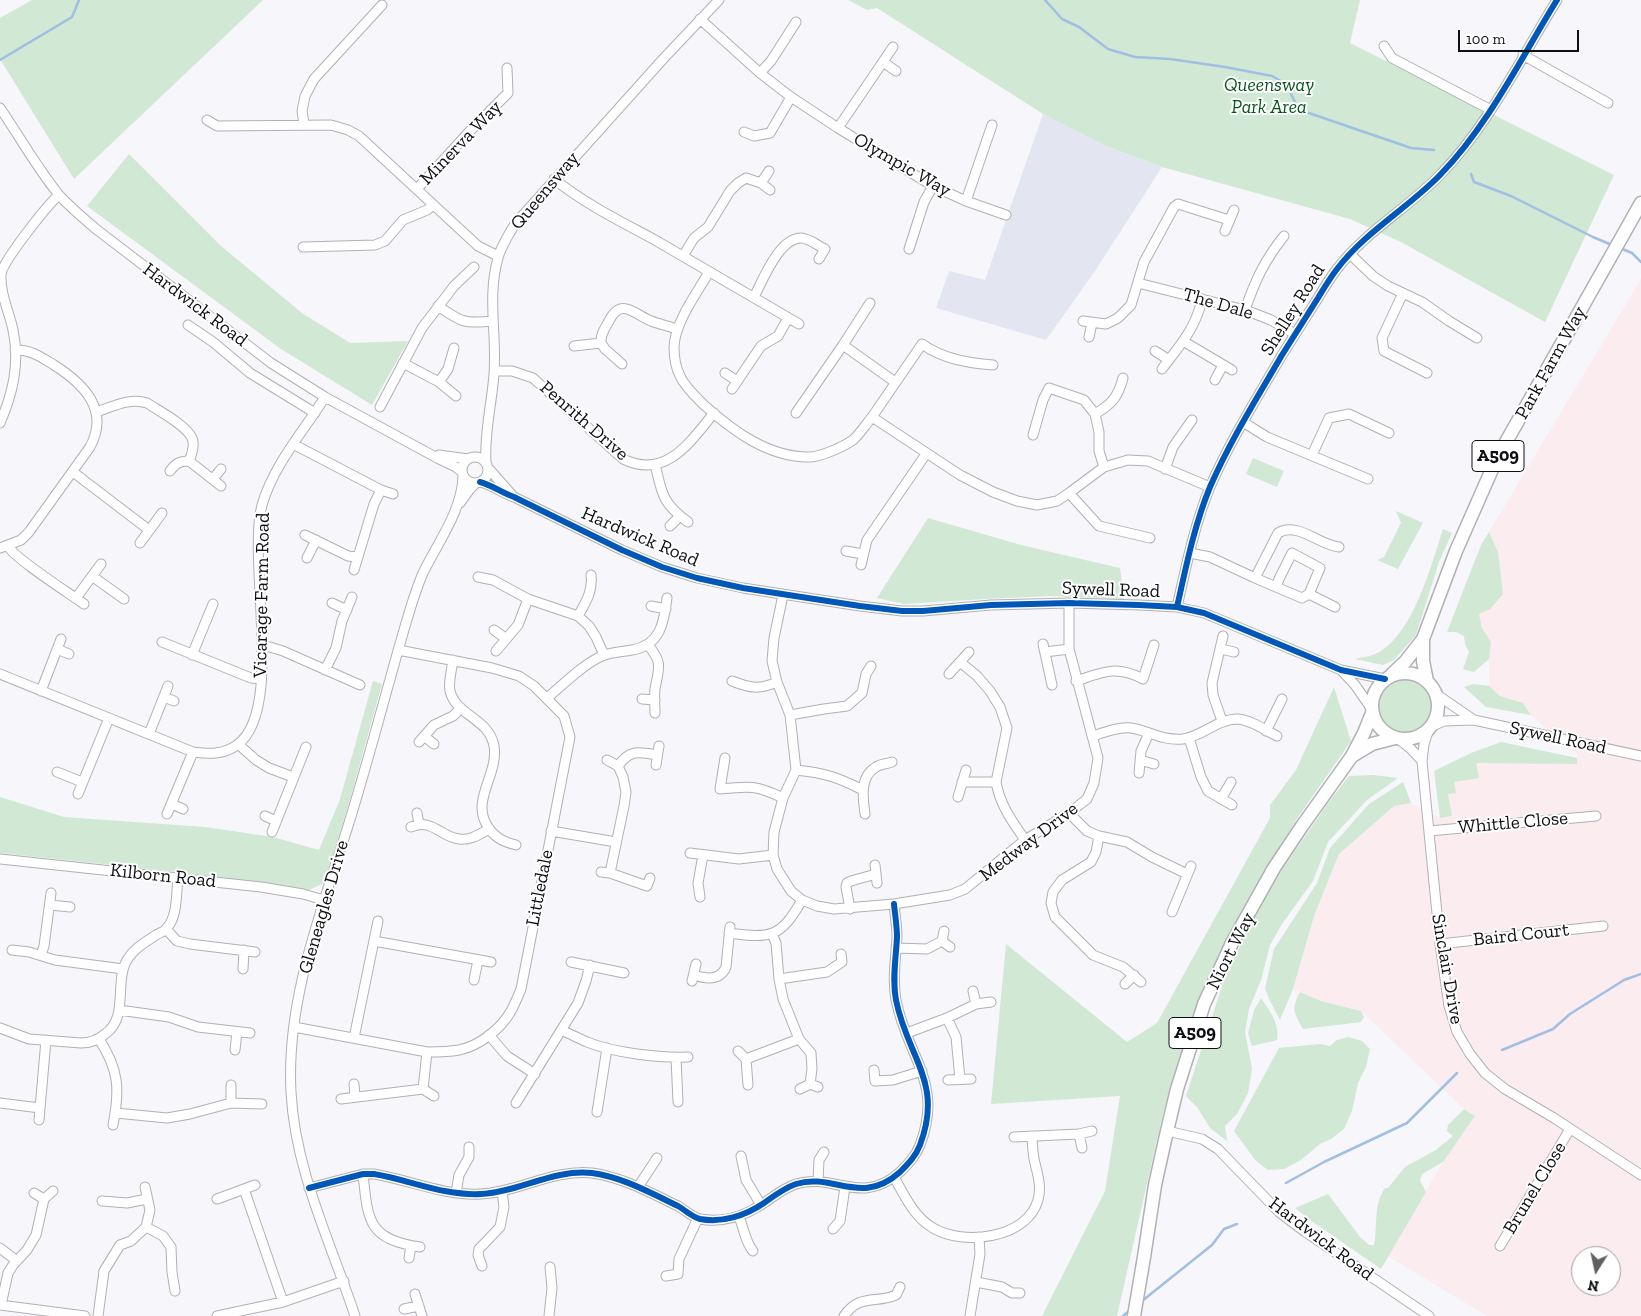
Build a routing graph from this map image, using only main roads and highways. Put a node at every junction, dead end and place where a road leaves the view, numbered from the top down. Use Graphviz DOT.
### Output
graph roads {
  1 [pos="1641,204"];
  2 [pos="1423,638"];
  3 [pos="1388,677"];
  4 [pos="1427,681"];
  5 [pos="1371,711"];
  6 [pos="1396,738"];
  7 [pos="1352,756"];
  8 [pos="1134,1316"];
  1 -- 2 [label="highway, Park Farm Way / A509"];
  2 -- 3 [label="highway, Park Farm Way / A509"];
  2 -- 4 [label="highway, Park Farm Way / A509"];
  3 -- 4 [label="highway"];
  3 -- 5 [label="highway"];
  4 -- 6 [label="highway"];
  5 -- 6 [label="highway"];
  5 -- 7 [label="highway, Niort Way / A509"];
  6 -- 7 [label="highway, Niort Way / A509"];
  7 -- 8 [label="highway, Niort Way / A509"];
}
